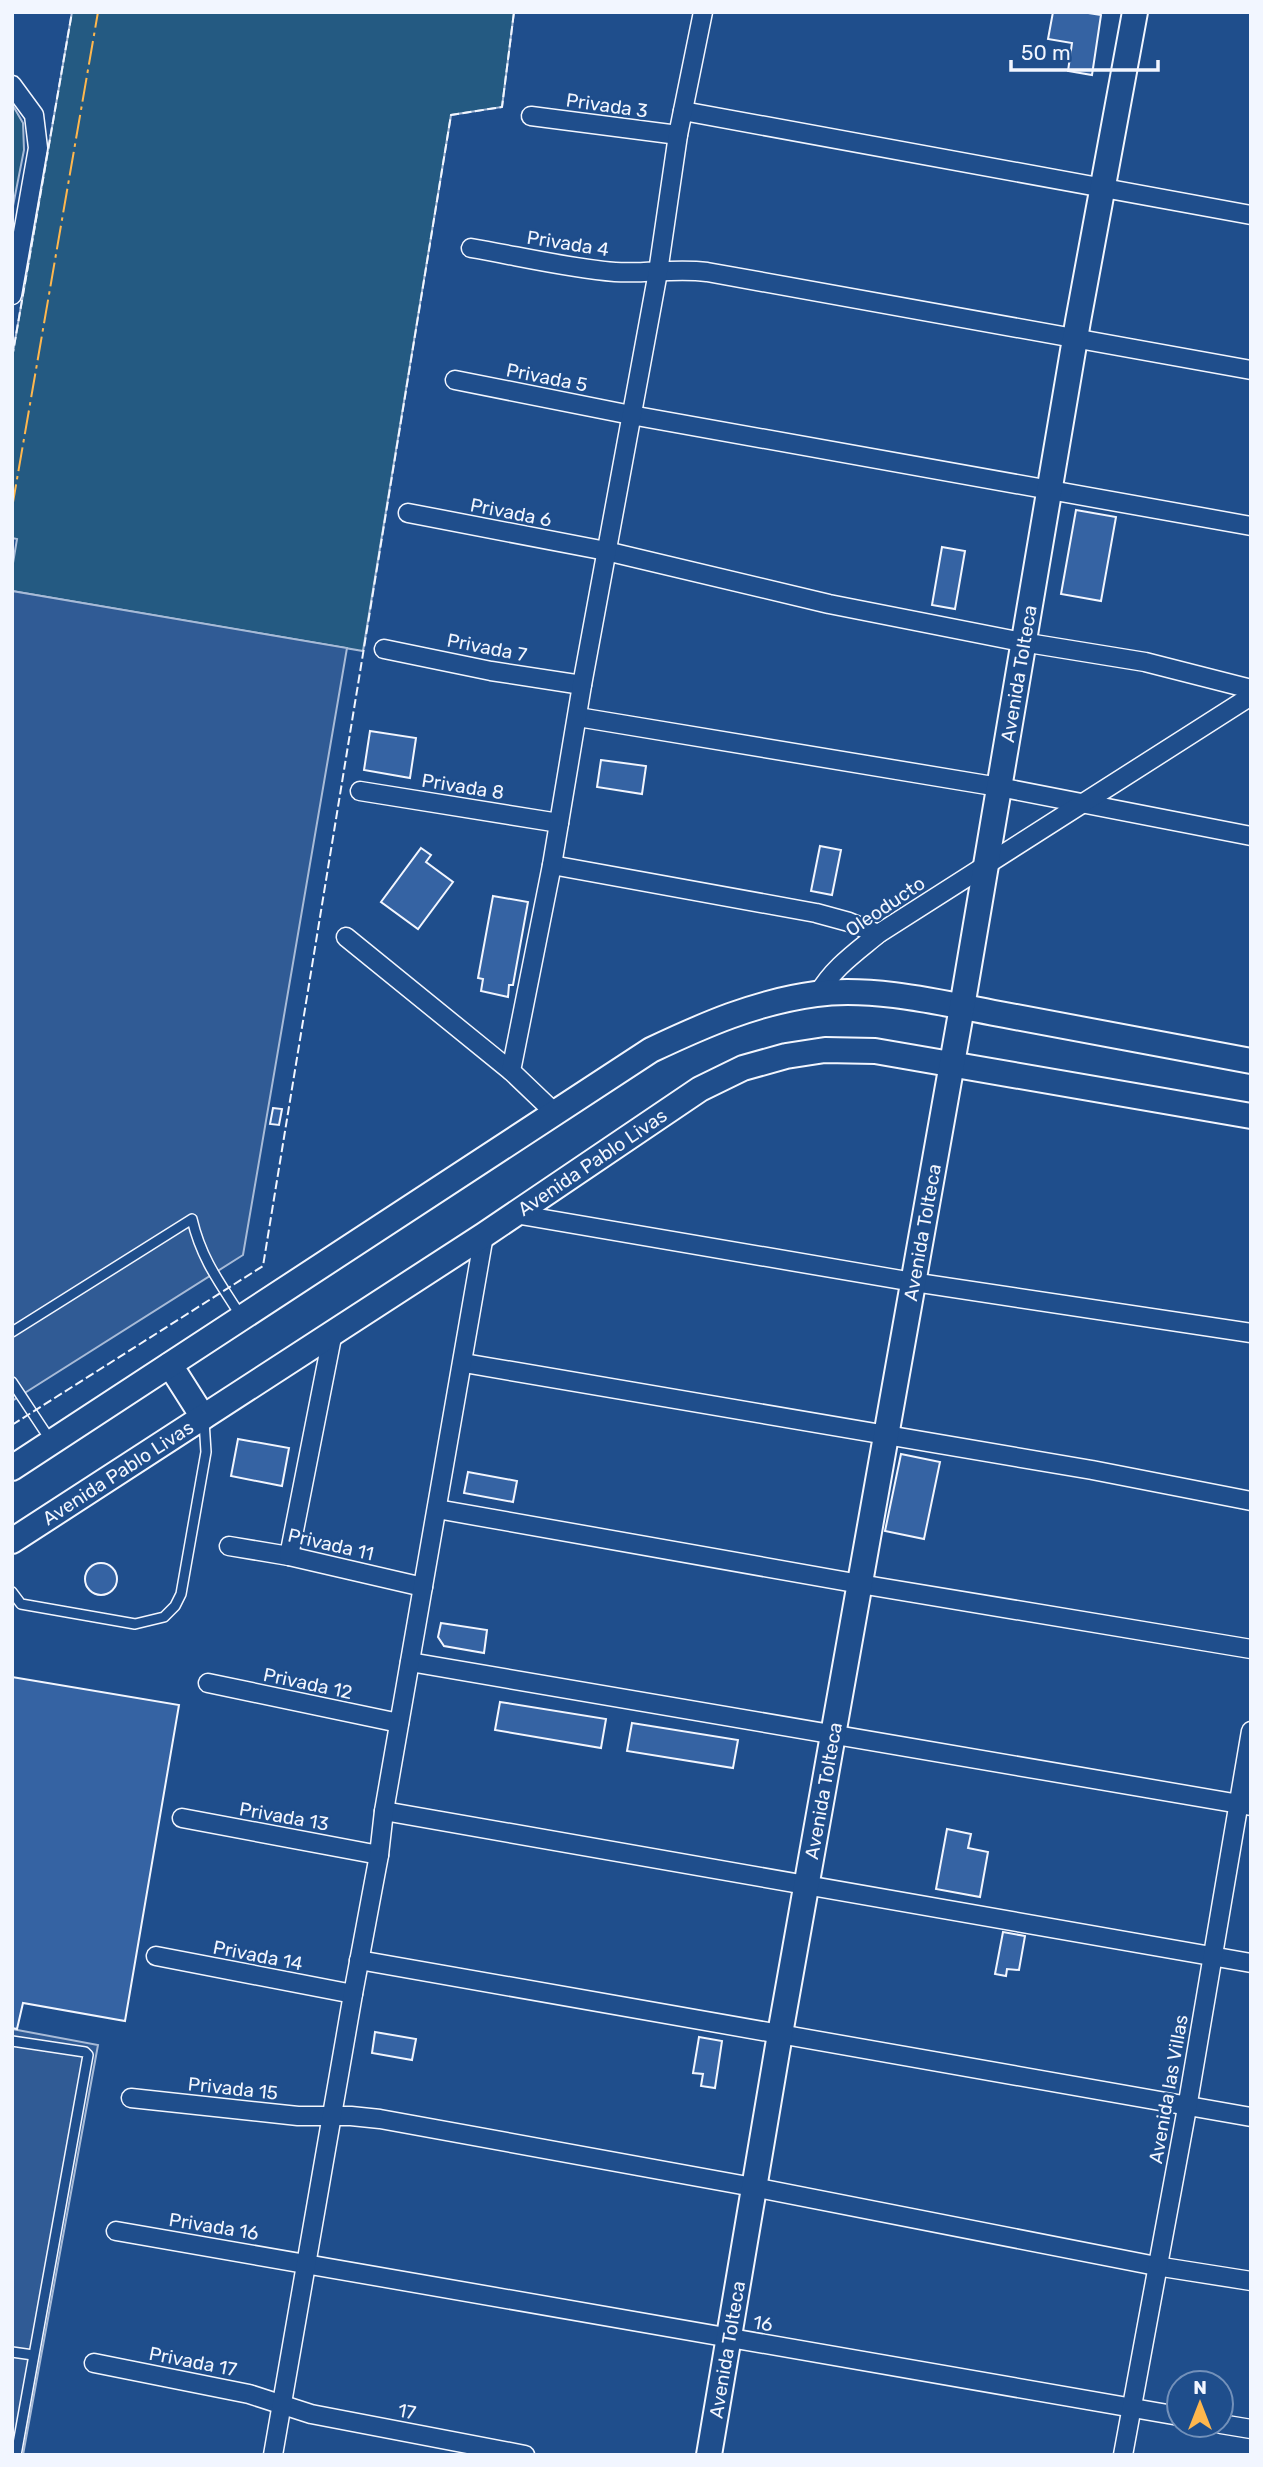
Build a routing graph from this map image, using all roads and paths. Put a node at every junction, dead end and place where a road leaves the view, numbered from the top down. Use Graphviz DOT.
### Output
graph roads {
  1 [pos="703,12"];
  2 [pos="1135,12"];
  3 [pos="12,85"];
  4 [pos="683,111"];
  5 [pos="531,116"];
  6 [pos="678,135"];
  7 [pos="1102,188"];
  8 [pos="1251,215"];
  9 [pos="471,248"];
  10 [pos="658,272"];
  11 [pos="12,296"];
  12 [pos="1075,340"];
  13 [pos="1251,370"];
  14 [pos="455,380"];
  15 [pos="631,415"];
  16 [pos="1049,492"];
  17 [pos="408,513"];
  18 [pos="1251,526"];
  19 [pos="606,551"];
  20 [pos="1022,642"];
  21 [pos="384,649"];
  22 [pos="582,685"];
  23 [pos="1251,689"];
  24 [pos="1251,696"];
  25 [pos="578,717"];
  26 [pos="999,787"];
  27 [pos="360,791"];
  28 [pos="1084,805"];
  29 [pos="559,824"];
  30 [pos="1251,836"];
  31 [pos="552,865"];
  32 [pos="986,865"];
  33 [pos="877,934"];
  34 [pos="346,937"];
  35 [pos="818,993"];
  36 [pos="962,1007"];
  37 [pos="1251,1061"];
  38 [pos="952,1063"];
  39 [pos="511,1071"];
  40 [pos="556,1114"];
  41 [pos="1251,1116"];
  42 [pos="515,1214"];
  43 [pos="484,1235"];
  44 [pos="913,1282"];
  45 [pos="242,1317"];
  46 [pos="12,1332"];
  47 [pos="332,1332"];
  48 [pos="1251,1334"];
  49 [pos="464,1363"];
  50 [pos="170,1365"];
  51 [pos="12,1382"];
  52 [pos="203,1417"];
  53 [pos="886,1435"];
  54 [pos="52,1443"];
  55 [pos="17,1465"];
  56 [pos="12,1488"];
  57 [pos="1251,1501"];
  58 [pos="437,1509"];
  59 [pos="12,1541"];
  60 [pos="229,1546"];
  61 [pos="289,1556"];
  62 [pos="860,1584"];
  63 [pos="423,1587"];
  64 [pos="12,1592"];
  65 [pos="1251,1648"];
  66 [pos="410,1662"];
  67 [pos="208,1684"];
  68 [pos="399,1723"];
  69 [pos="1251,1731"];
  70 [pos="833,1735"];
  71 [pos="1244,1805"];
  72 [pos="384,1811"];
  73 [pos="182,1818"];
  74 [pos="379,1855"];
  75 [pos="806,1884"];
  76 [pos="156,1956"];
  77 [pos="1212,1956"];
  78 [pos="359,1960"];
  79 [pos="1251,1963"];
  80 [pos="353,1994"];
  81 [pos="779,2034"];
  82 [pos="12,2041"];
  83 [pos="131,2098"];
  84 [pos="1187,2108"];
  85 [pos="331,2116"];
  86 [pos="1251,2118"];
  87 [pos="753,2187"];
  88 [pos="116,2231"];
  89 [pos="306,2263"];
  90 [pos="1156,2266"];
  91 [pos="1251,2281"];
  92 [pos="728,2338"];
  93 [pos="12,2352"];
  94 [pos="33,2355"];
  95 [pos="94,2363"];
  96 [pos="282,2404"];
  97 [pos="1130,2408"];
  98 [pos="1165,2414"];
  99 [pos="16,2455"];
  100 [pos="273,2455"];
  101 [pos="525,2455"];
  102 [pos="709,2455"];
  103 [pos="1123,2455"];
  1 -- 4 [label="street"];
  2 -- 7 [label="main road, Avenida Tolteca"];
  3 -- 11 [label="street"];
  4 -- 6 [label="street"];
  4 -- 7 [label="street"];
  5 -- 6 [label="street, Privada 3"];
  6 -- 10 [label="street"];
  7 -- 8 [label="street"];
  7 -- 12 [label="main road, Avenida Tolteca"];
  9 -- 10 [label="street, Privada 4"];
  10 -- 12 [label="street, Privada 4"];
  10 -- 15 [label="street"];
  12 -- 13 [label="street, Privada 4"];
  12 -- 16 [label="main road, Avenida Tolteca"];
  14 -- 15 [label="street, Privada 5"];
  15 -- 16 [label="street, Privada 5"];
  15 -- 19 [label="street"];
  16 -- 18 [label="street, Privada 5"];
  16 -- 20 [label="main road, Avenida Tolteca"];
  17 -- 19 [label="street, Privada 6"];
  19 -- 20 [label="street, Privada 6"];
  19 -- 22 [label="street"];
  20 -- 23 [label="street, Privada 6"];
  20 -- 26 [label="main road, Avenida Tolteca"];
  21 -- 22 [label="street, Privada 7"];
  22 -- 25 [label="street"];
  24 -- 28 [label="street, Oleoducto"];
  25 -- 26 [label="street"];
  25 -- 29 [label="street"];
  26 -- 28 [label="street"];
  26 -- 32 [label="main road, Avenida Tolteca"];
  27 -- 29 [label="street, Privada 8"];
  28 -- 30 [label="street"];
  28 -- 32 [label="street, Oleoducto"];
  29 -- 31 [label="street"];
  31 -- 33 [label="street"];
  31 -- 39 [label="street"];
  32 -- 33 [label="street, Oleoducto"];
  32 -- 36 [label="main road, Avenida Tolteca"];
  33 -- 35 [label="street, Oleoducto"];
  34 -- 39 [label="street"];
  35 -- 36 [label="main road"];
  35 -- 40 [label="main road"];
  36 -- 37 [label="main road"];
  36 -- 38 [label="main road, Avenida Tolteca"];
  38 -- 41 [label="main road, Avenida Pablo Livas"];
  38 -- 42 [label="main road, Avenida Pablo Livas"];
  38 -- 44 [label="main road, Avenida Tolteca"];
  39 -- 40 [label="street"];
  40 -- 45 [label="main road"];
  42 -- 43 [label="main road, Avenida Pablo Livas"];
  42 -- 44 [label="street"];
  43 -- 47 [label="main road, Avenida Pablo Livas"];
  43 -- 49 [label="street"];
  44 -- 48 [label="street"];
  44 -- 53 [label="main road, Avenida Tolteca"];
  45 -- 46 [label="lane"];
  45 -- 50 [label="main road"];
  47 -- 52 [label="main road, Avenida Pablo Livas"];
  47 -- 61 [label="street"];
  49 -- 53 [label="street"];
  49 -- 58 [label="street"];
  50 -- 52 [label="main road"];
  50 -- 54 [label="main road"];
  51 -- 54 [label="lane"];
  52 -- 59 [label="main road, Avenida Pablo Livas"];
  52 -- 64 [label="lane"];
  53 -- 57 [label="street"];
  53 -- 62 [label="main road, Avenida Tolteca"];
  54 -- 55 [label="main road"];
  55 -- 56 [label="main road"];
  58 -- 62 [label="street"];
  58 -- 63 [label="street"];
  60 -- 61 [label="street, Privada 11"];
  61 -- 63 [label="street, Privada 11"];
  62 -- 65 [label="street"];
  62 -- 70 [label="main road, Avenida Tolteca"];
  63 -- 66 [label="street"];
  66 -- 68 [label="street"];
  66 -- 70 [label="street"];
  67 -- 68 [label="street, Privada 12"];
  68 -- 72 [label="street"];
  69 -- 71 [label="street, Avenida las Villas"];
  70 -- 71 [label="street"];
  70 -- 75 [label="main road, Avenida Tolteca"];
  71 -- 77 [label="street, Avenida las Villas"];
  72 -- 74 [label="street"];
  72 -- 75 [label="street"];
  73 -- 74 [label="street, Privada 13"];
  74 -- 78 [label="street"];
  75 -- 77 [label="street"];
  75 -- 81 [label="main road, Avenida Tolteca"];
  76 -- 80 [label="street, Privada 14"];
  77 -- 79 [label="street"];
  77 -- 84 [label="street, Avenida las Villas"];
  78 -- 80 [label="street"];
  78 -- 81 [label="street"];
  80 -- 85 [label="street"];
  81 -- 84 [label="street"];
  81 -- 87 [label="main road, Avenida Tolteca"];
  82 -- 94 [label="lane"];
  83 -- 85 [label="street, Privada 15"];
  84 -- 86 [label="street"];
  84 -- 90 [label="street, Avenida las Villas"];
  85 -- 87 [label="street, Privada 15"];
  85 -- 89 [label="street"];
  87 -- 90 [label="street, Privada 15"];
  87 -- 92 [label="main road, Avenida Tolteca"];
  88 -- 89 [label="street, Privada 16"];
  89 -- 92 [label="street, 16"];
  89 -- 96 [label="street"];
  90 -- 91 [label="street, Privada 15"];
  90 -- 97 [label="street, Avenida las Villas"];
  92 -- 97 [label="street, 16"];
  92 -- 102 [label="main road, Avenida Tolteca"];
  93 -- 94 [label="lane"];
  94 -- 99 [label="lane"];
  95 -- 96 [label="street, Privada 17"];
  96 -- 100 [label="street"];
  96 -- 101 [label="street, 17"];
  97 -- 98 [label="street, 16"];
  97 -- 103 [label="street, Avenida las Villas"];
}
